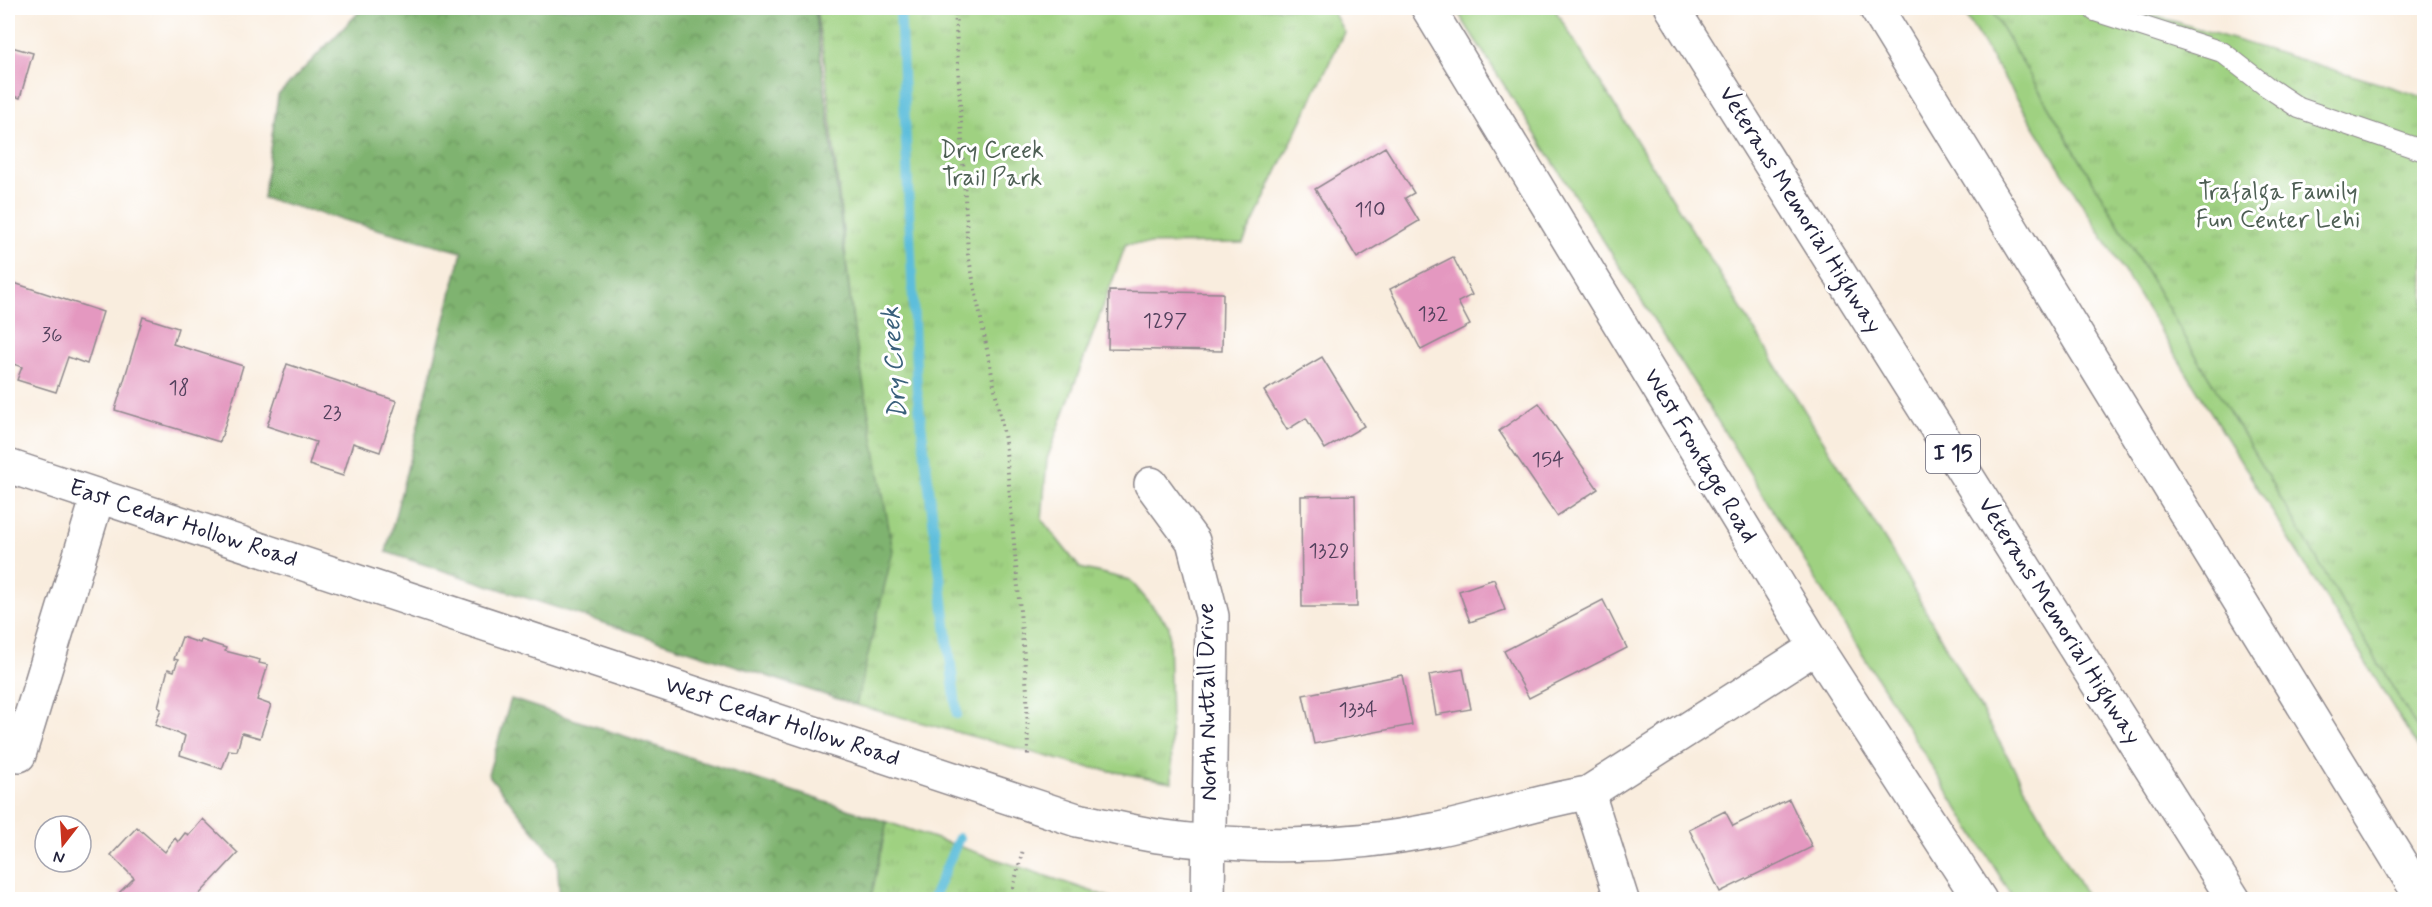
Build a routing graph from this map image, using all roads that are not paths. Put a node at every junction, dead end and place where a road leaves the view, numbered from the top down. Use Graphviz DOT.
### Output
graph roads {
  1 [pos="1428,8"];
  2 [pos="1672,8"];
  3 [pos="1876,8"];
  4 [pos="2093,8"];
  5 [pos="2424,151"];
  6 [pos="8,466"];
  7 [pos="1151,484"];
  8 [pos="98,496"];
  9 [pos="359,582"];
  10 [pos="1816,647"];
  11 [pos="19,754"];
  12 [pos="1588,793"];
  13 [pos="1209,842"];
  14 [pos="2418,892"];
  15 [pos="1208,900"];
  16 [pos="1622,900"];
  17 [pos="1980,900"];
  18 [pos="2235,900"];
  1 -- 10 [label="main road, West Frontage Road"];
  2 -- 18 [label="main road, Veterans Memorial Highway / I 15"];
  3 -- 14 [label="main road"];
  4 -- 5 [label="lane"];
  6 -- 8 [label="main road, East Cedar Hollow Road"];
  7 -- 13 [label="main road, North Nuttall Drive"];
  8 -- 9 [label="main road, East Cedar Hollow Road"];
  8 -- 11 [label="main road"];
  9 -- 13 [label="main road, West Cedar Hollow Road"];
  10 -- 12 [label="main road"];
  10 -- 17 [label="main road, West Frontage Road"];
  12 -- 13 [label="main road, West Cedar Hollow Road"];
  12 -- 16 [label="main road"];
  13 -- 15 [label="main road, North Nuttall Drive"];
}
